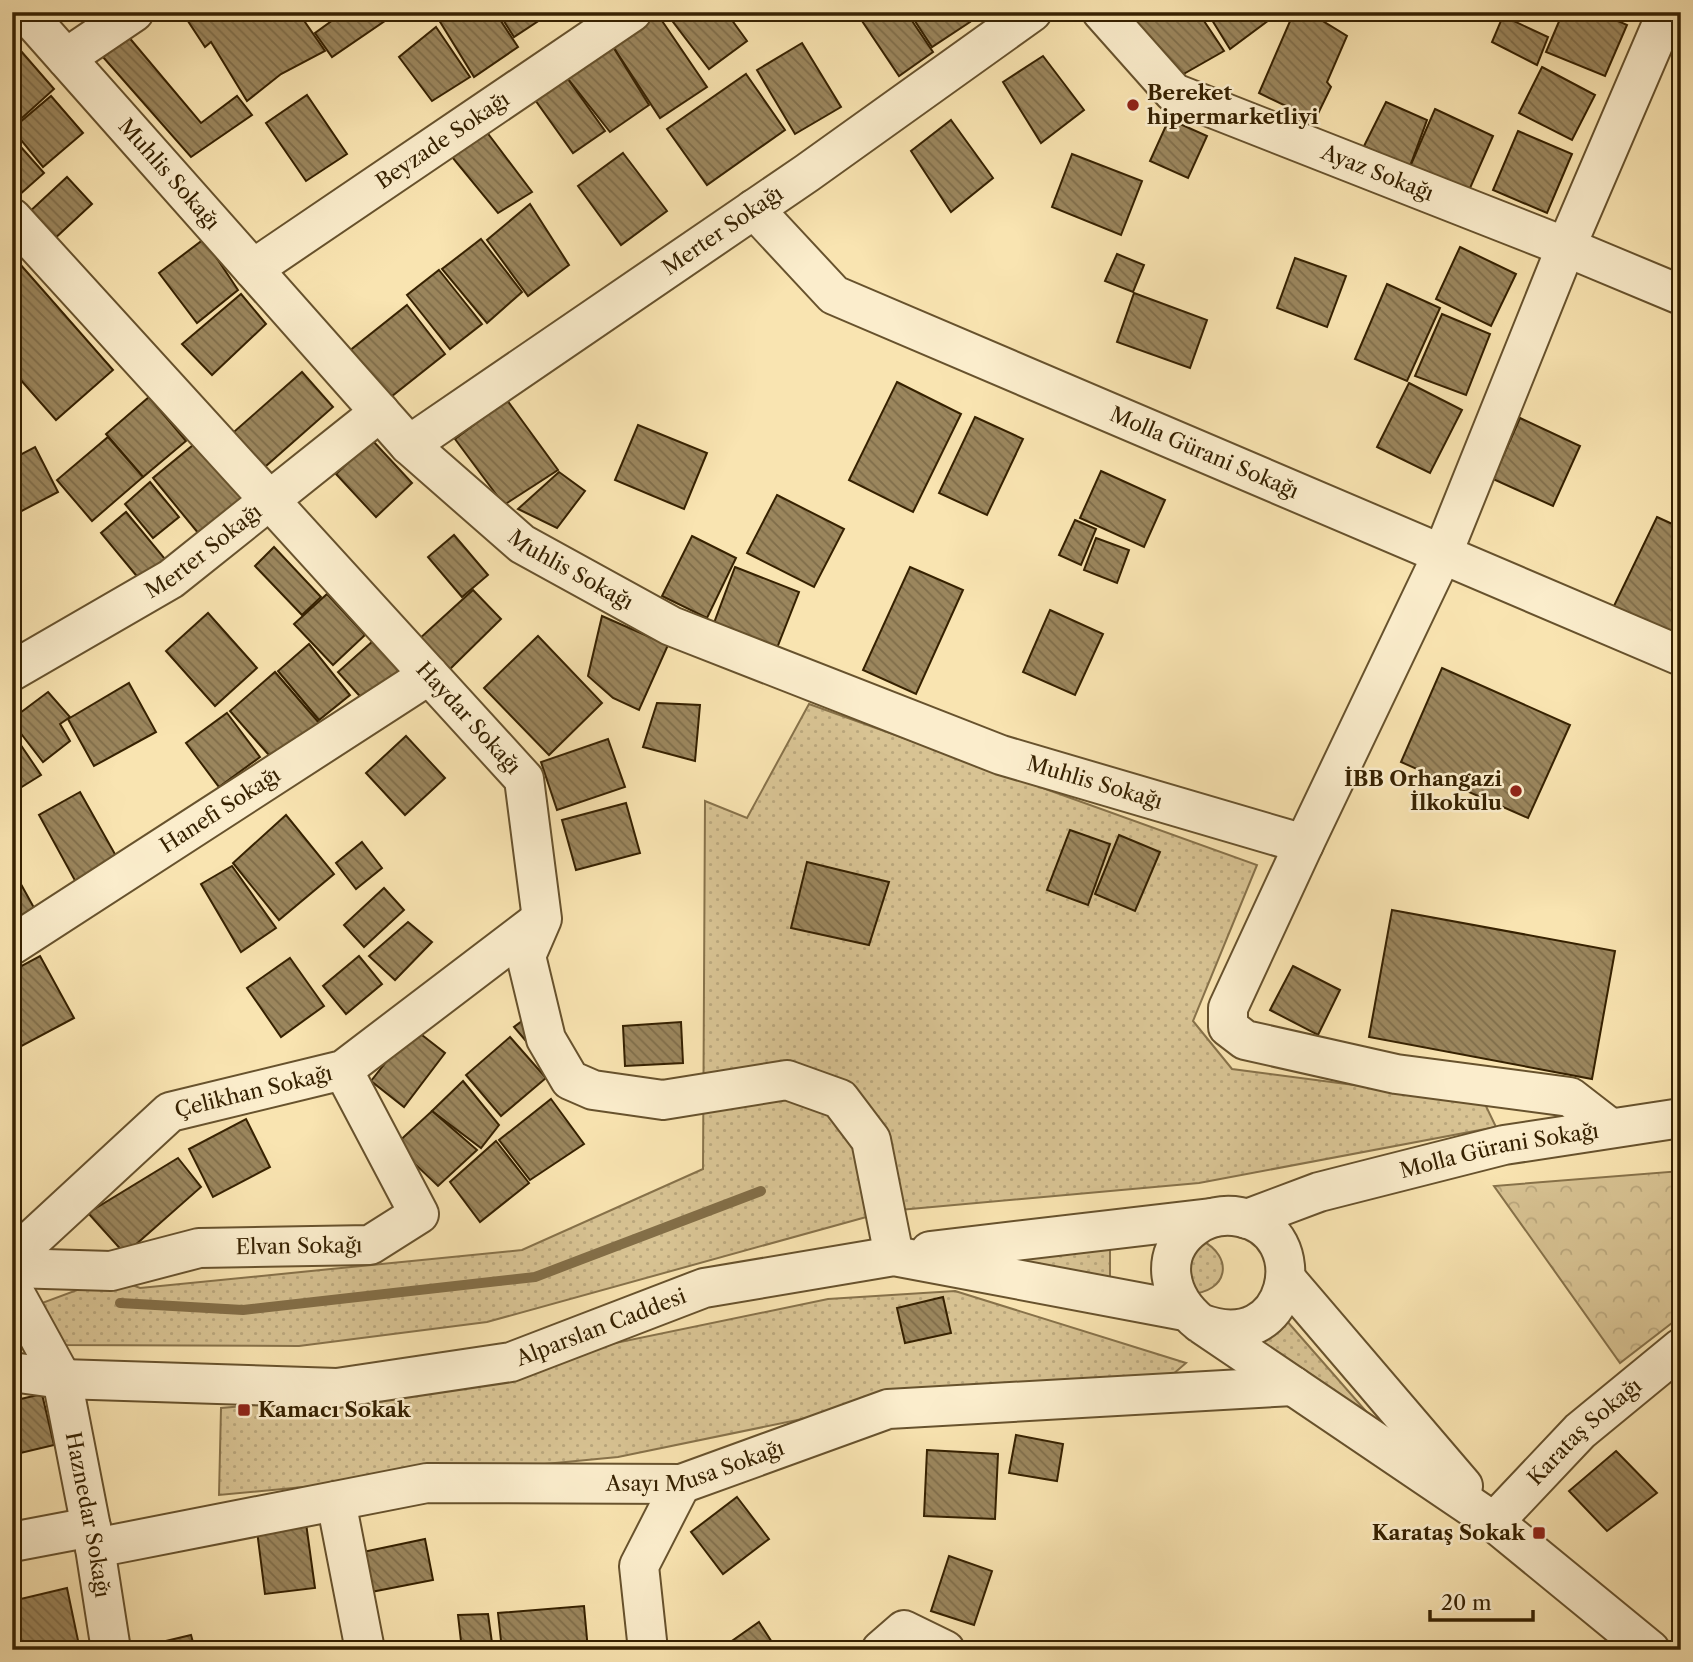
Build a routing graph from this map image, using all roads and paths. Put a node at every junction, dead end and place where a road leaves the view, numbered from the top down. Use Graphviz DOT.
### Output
graph roads {
  1 [pos="25,12"];
  2 [pos="134,12"];
  3 [pos="632,12"];
  4 [pos="1032,12"];
  5 [pos="1102,12"];
  6 [pos="1667,12"];
  7 [pos="66,58"];
  8 [pos="754,209"];
  9 [pos="12,218"];
  10 [pos="1566,247"];
  11 [pos="253,269"];
  12 [pos="1681,295"];
  13 [pos="380,412"];
  14 [pos="409,445"];
  15 [pos="269,501"];
  16 [pos="1442,555"];
  17 [pos="1681,656"];
  18 [pos="12,671"];
  19 [pos="429,675"];
  20 [pos="1304,844"];
  21 [pos="542,919"];
  22 [pos="12,945"];
  23 [pos="343,1070"];
  24 [pos="1681,1118"];
  25 [pos="1610,1128"];
  26 [pos="1319,1192"];
  27 [pos="1229,1218"];
  28 [pos="894,1256"];
  29 [pos="12,1258"];
  30 [pos="12,1268"];
  31 [pos="1285,1269"];
  32 [pos="12,1288"];
  33 [pos="1193,1317"];
  34 [pos="1681,1348"];
  35 [pos="12,1372"];
  36 [pos="62,1379"];
  37 [pos="1293,1386"];
  38 [pos="681,1484"];
  39 [pos="336,1501"];
  40 [pos="1494,1522"];
  41 [pos="93,1538"];
  42 [pos="12,1542"];
  43 [pos="892,1640"];
  44 [pos="111,1650"];
  45 [pos="365,1650"];
  46 [pos="648,1650"];
  47 [pos="945,1650"];
  48 [pos="1650,1650"];
  1 -- 7 [label="street, Muhlis Sokağı"];
  2 -- 7 [label="street"];
  3 -- 11 [label="street, Beyzade Sokağı"];
  4 -- 8 [label="street, Merter Sokağı"];
  5 -- 10 [label="street, Ayaz Sokağı"];
  6 -- 10 [label="street"];
  7 -- 11 [label="street, Muhlis Sokağı"];
  8 -- 14 [label="street, Merter Sokağı"];
  8 -- 16 [label="street, Molla Gürani Sokağı"];
  9 -- 15 [label="street, Haydar Sokağı"];
  10 -- 12 [label="street, Ayaz Sokağı"];
  10 -- 16 [label="street"];
  11 -- 13 [label="street, Muhlis Sokağı"];
  13 -- 14 [label="street, Muhlis Sokağı"];
  13 -- 15 [label="street, Merter Sokağı"];
  14 -- 20 [label="street, Muhlis Sokağı"];
  15 -- 18 [label="street, Merter Sokağı"];
  15 -- 19 [label="street, Haydar Sokağı"];
  16 -- 17 [label="street, Molla Gürani Sokağı"];
  16 -- 20 [label="street"];
  19 -- 21 [label="street, Haydar Sokağı"];
  19 -- 22 [label="street, Hanefi Sokağı"];
  20 -- 25 [label="street"];
  21 -- 23 [label="street, Çelikhan Sokağı"];
  21 -- 28 [label="street"];
  23 -- 29 [label="street, Çelikhan Sokağı"];
  23 -- 30 [label="street, Elvan Sokağı"];
  24 -- 25 [label="street, Molla Gürani Sokağı"];
  25 -- 26 [label="street, Molla Gürani Sokağı"];
  26 -- 27 [label="street, Molla Gürani Sokağı"];
  26 -- 31 [label="street"];
  27 -- 28 [label="street"];
  27 -- 31 [label="street"];
  27 -- 33 [label="street"];
  28 -- 33 [label="street, Alparslan Caddesi"];
  28 -- 36 [label="street, Alparslan Caddesi"];
  31 -- 33 [label="street"];
  31 -- 40 [label="street"];
  32 -- 36 [label="street, Haznedar Sokağı"];
  33 -- 37 [label="street"];
  34 -- 40 [label="street, Karataş Sokağı"];
  35 -- 36 [label="street, Alparslan Caddesi"];
  36 -- 41 [label="street, Haznedar Sokağı"];
  37 -- 38 [label="street, Asayı Musa Sokağı"];
  37 -- 40 [label="street"];
  38 -- 39 [label="street, Asayı Musa Sokağı"];
  38 -- 46 [label="street"];
  39 -- 41 [label="street, Asayı Musa Sokağı"];
  39 -- 45 [label="street"];
  40 -- 48 [label="street"];
  41 -- 42 [label="street, Asayı Musa Sokağı"];
  41 -- 44 [label="street, Haznedar Sokağı"];
  43 -- 47 [label="street"];
}
